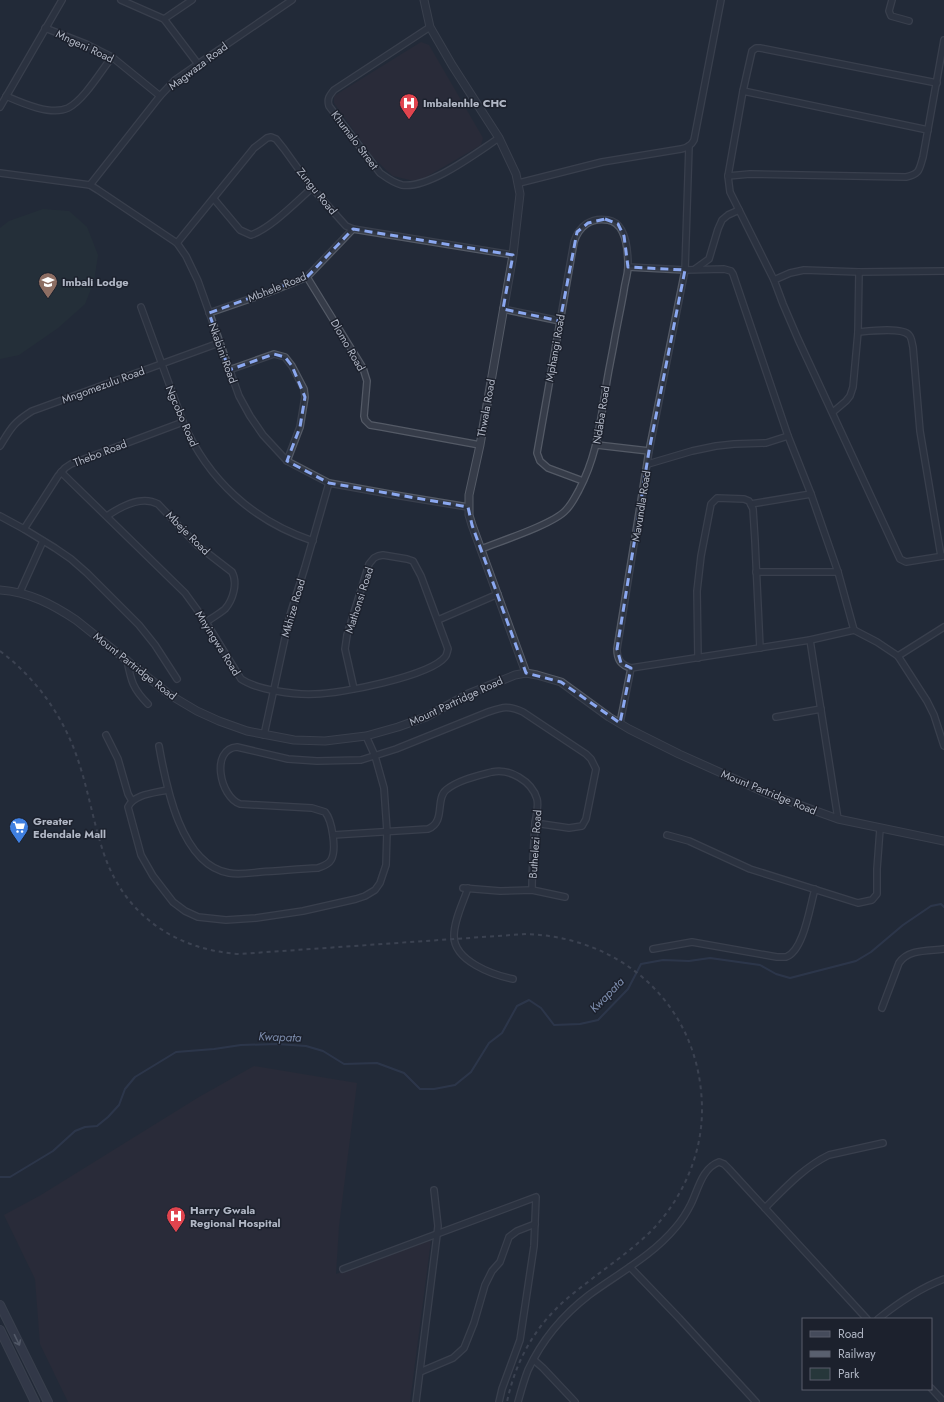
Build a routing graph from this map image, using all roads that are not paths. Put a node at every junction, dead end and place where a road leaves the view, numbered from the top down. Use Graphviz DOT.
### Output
graph roads {
  1 [pos="62,0"];
  2 [pos="121,0"];
  3 [pos="192,0"];
  4 [pos="292,0"];
  5 [pos="424,0"];
  6 [pos="720,0"];
  7 [pos="892,0"];
  8 [pos="164,19"];
  9 [pos="909,21"];
  10 [pos="430,27"];
  11 [pos="45,28"];
  12 [pos="944,40"];
  13 [pos="112,57"];
  14 [pos="198,64"];
  15 [pos="937,82"];
  16 [pos="743,91"];
  17 [pos="6,96"];
  18 [pos="160,96"];
  19 [pos="0,107"];
  20 [pos="928,130"];
  21 [pos="499,138"];
  22 [pos="689,146"];
  23 [pos="0,173"];
  24 [pos="728,176"];
  25 [pos="519,183"];
  26 [pos="90,185"];
  27 [pos="312,188"];
  28 [pos="214,199"];
  29 [pos="740,210"];
  30 [pos="618,224"];
  31 [pos="352,229"];
  32 [pos="177,243"];
  33 [pos="513,255"];
  34 [pos="628,267"];
  35 [pos="684,270"];
  36 [pos="695,270"];
  37 [pos="944,271"];
  38 [pos="859,272"];
  39 [pos="307,277"];
  40 [pos="774,280"];
  41 [pos="141,307"];
  42 [pos="503,310"];
  43 [pos="209,313"];
  44 [pos="560,321"];
  45 [pos="858,332"];
  46 [pos="219,343"];
  47 [pos="162,364"];
  48 [pos="229,370"];
  49 [pos="833,412"];
  50 [pos="183,422"];
  51 [pos="788,436"];
  52 [pos="480,445"];
  53 [pos="597,445"];
  54 [pos="0,446"];
  55 [pos="649,451"];
  56 [pos="287,461"];
  57 [pos="648,464"];
  58 [pos="61,472"];
  59 [pos="583,481"];
  60 [pos="329,483"];
  61 [pos="811,494"];
  62 [pos="751,504"];
  63 [pos="468,507"];
  64 [pos="0,516"];
  65 [pos="107,516"];
  66 [pos="24,529"];
  67 [pos="43,541"];
  68 [pos="312,541"];
  69 [pos="481,549"];
  70 [pos="943,556"];
  71 [pos="756,572"];
  72 [pos="838,572"];
  73 [pos="0,590"];
  74 [pos="20,592"];
  75 [pos="498,594"];
  76 [pos="438,620"];
  77 [pos="206,622"];
  78 [pos="944,627"];
  79 [pos="854,630"];
  80 [pos="810,640"];
  81 [pos="760,648"];
  82 [pos="446,656"];
  83 [pos="898,656"];
  84 [pos="698,658"];
  85 [pos="127,660"];
  86 [pos="631,668"];
  87 [pos="526,674"];
  88 [pos="177,679"];
  89 [pos="273,689"];
  90 [pos="354,689"];
  91 [pos="148,704"];
  92 [pos="821,708"];
  93 [pos="776,717"];
  94 [pos="620,723"];
  95 [pos="106,735"];
  96 [pos="264,735"];
  97 [pos="366,736"];
  98 [pos="159,746"];
  99 [pos="944,746"];
  100 [pos="375,756"];
  101 [pos="167,790"];
  102 [pos="132,801"];
  103 [pos="838,819"];
  104 [pos="535,822"];
  105 [pos="880,829"];
  106 [pos="387,831"];
  107 [pos="667,834"];
  108 [pos="333,835"];
  109 [pos="944,841"];
  110 [pos="815,889"];
  111 [pos="532,890"];
  112 [pos="565,897"];
  113 [pos="653,949"];
  114 [pos="944,949"];
  115 [pos="513,978"];
  116 [pos="882,1008"];
  117 [pos="883,1143"];
  118 [pos="434,1190"];
  119 [pos="765,1208"];
  120 [pos="535,1224"];
  121 [pos="437,1235"];
  122 [pos="630,1267"];
  123 [pos="343,1269"];
  124 [pos="944,1279"];
  125 [pos="0,1304"];
  126 [pos="866,1318"];
  127 [pos="879,1318"];
  128 [pos="0,1330"];
  129 [pos="534,1360"];
  130 [pos="420,1372"];
  131 [pos="932,1389"];
  132 [pos="35,1402"];
  133 [pos="48,1402"];
  134 [pos="416,1402"];
  135 [pos="499,1402"];
  136 [pos="518,1402"];
  137 [pos="575,1402"];
  138 [pos="756,1402"];
  139 [pos="944,1402"];
  1 -- 11 [label="street"];
  2 -- 8 [label="street"];
  3 -- 8 [label="street"];
  4 -- 14 [label="street, Magwaza Road"];
  5 -- 10 [label="street, Thwala Road"];
  6 -- 22 [label="street, Mavundla Road"];
  7 -- 9 [label="street"];
  8 -- 14 [label="street"];
  10 -- 21 [label="street, Thwala Road"];
  10 -- 21 [label="street, Khumalo Street"];
  11 -- 13 [label="street, Mngeni Road"];
  11 -- 17 [label="street"];
  12 -- 15 [label="street"];
  13 -- 17 [label="street"];
  13 -- 18 [label="street, Mngeni Road"];
  14 -- 18 [label="street, Magwaza Road"];
  15 -- 16 [label="street"];
  15 -- 20 [label="street"];
  16 -- 20 [label="street"];
  16 -- 24 [label="street"];
  17 -- 19 [label="street"];
  18 -- 26 [label="street, Magwaza Road"];
  20 -- 24 [label="street"];
  21 -- 25 [label="street, Thwala Road"];
  22 -- 25 [label="street"];
  22 -- 35 [label="street, Mavundla Road"];
  23 -- 26 [label="street, Nkabini Road"];
  24 -- 29 [label="street"];
  25 -- 33 [label="street, Thwala Road"];
  26 -- 32 [label="street, Nkabini Road"];
  27 -- 28 [label="street"];
  27 -- 28 [label="street, Zungu Road"];
  27 -- 31 [label="street, Zungu Road"];
  28 -- 32 [label="street, Zungu Road"];
  29 -- 36 [label="street"];
  29 -- 40 [label="street"];
  30 -- 34 [label="street, Ndaba Road"];
  30 -- 44 [label="street, Mphangi Road"];
  31 -- 33 [label="street"];
  31 -- 39 [label="street, Mbhele Road"];
  32 -- 43 [label="street, Nkabini Road"];
  33 -- 42 [label="street, Thwala Road"];
  34 -- 35 [label="street"];
  34 -- 53 [label="street, Ndaba Road"];
  35 -- 36 [label="street"];
  35 -- 55 [label="street, Mavundla Road"];
  36 -- 51 [label="street"];
  37 -- 38 [label="street"];
  38 -- 40 [label="street"];
  38 -- 45 [label="street"];
  39 -- 43 [label="street, Mbhele Road"];
  39 -- 52 [label="street, Dlomo Road"];
  40 -- 49 [label="street"];
  41 -- 47 [label="street, Ngcobo Road"];
  42 -- 44 [label="street"];
  42 -- 52 [label="street, Thwala Road"];
  43 -- 46 [label="street, Nkabini Road"];
  44 -- 59 [label="street, Mphangi Road"];
  45 -- 49 [label="street"];
  45 -- 70 [label="street"];
  46 -- 47 [label="street, Mngomezulu Road"];
  46 -- 48 [label="street, Nkabini Road"];
  47 -- 50 [label="street, Ngcobo Road"];
  47 -- 54 [label="street, Mngomezulu Road"];
  48 -- 56 [label="street, Nkabini Road"];
  48 -- 56 [label="street"];
  49 -- 70 [label="street"];
  50 -- 58 [label="street, Thebo Road"];
  50 -- 68 [label="street, Ngcobo Road"];
  51 -- 57 [label="street"];
  51 -- 61 [label="street"];
  52 -- 63 [label="street, Thwala Road"];
  53 -- 55 [label="street"];
  53 -- 59 [label="street, Ndaba Road"];
  55 -- 57 [label="street, Mavundla Road"];
  56 -- 60 [label="street, Nkabini Road"];
  57 -- 86 [label="street, Mavundla Road"];
  58 -- 65 [label="street, Mnyingwa Road"];
  58 -- 66 [label="street, Thebo Road"];
  59 -- 69 [label="street, Ndaba Road"];
  60 -- 63 [label="street, Nkabini Road"];
  60 -- 68 [label="street, Mkhize Road"];
  61 -- 62 [label="street"];
  61 -- 72 [label="street"];
  62 -- 71 [label="street"];
  62 -- 84 [label="street"];
  63 -- 69 [label="street, Thwala Road"];
  64 -- 66 [label="street"];
  65 -- 77 [label="street, Mnyingwa Road"];
  65 -- 77 [label="street, Mbeje Road"];
  66 -- 67 [label="street"];
  67 -- 74 [label="street"];
  67 -- 88 [label="street"];
  68 -- 89 [label="street, Mkhize Road"];
  69 -- 75 [label="street, Thwala Road"];
  71 -- 72 [label="street"];
  71 -- 81 [label="street"];
  72 -- 79 [label="street"];
  73 -- 74 [label="street, Mount Partridge Road"];
  74 -- 85 [label="street, Mount Partridge Road"];
  75 -- 76 [label="street"];
  75 -- 87 [label="street, Thwala Road"];
  76 -- 82 [label="street, Mathonsi Road"];
  76 -- 90 [label="street, Mathonsi Road"];
  77 -- 89 [label="street, Mnyingwa Road"];
  78 -- 83 [label="street"];
  79 -- 80 [label="street"];
  79 -- 83 [label="street"];
  80 -- 81 [label="street"];
  80 -- 92 [label="street"];
  81 -- 84 [label="street"];
  82 -- 90 [label="street, Mnyingwa Road"];
  83 -- 99 [label="street"];
  84 -- 86 [label="street"];
  85 -- 91 [label="street"];
  85 -- 96 [label="street, Mount Partridge Road"];
  86 -- 94 [label="street"];
  87 -- 94 [label="street, Mount Partridge Road"];
  87 -- 97 [label="street, Mount Partridge Road"];
  89 -- 90 [label="street, Mnyingwa Road"];
  89 -- 96 [label="street, Mkhize Road"];
  92 -- 93 [label="street"];
  92 -- 103 [label="street"];
  94 -- 103 [label="street, Mount Partridge Road"];
  95 -- 102 [label="street"];
  96 -- 97 [label="street, Mount Partridge Road"];
  97 -- 100 [label="street"];
  98 -- 101 [label="street"];
  100 -- 104 [label="street"];
  100 -- 106 [label="street"];
  100 -- 108 [label="street"];
  101 -- 102 [label="street"];
  101 -- 108 [label="street"];
  102 -- 106 [label="street"];
  103 -- 105 [label="street, Mount Partridge Road"];
  104 -- 106 [label="street, Buthelezi Road"];
  104 -- 111 [label="street, Buthelezi Road"];
  105 -- 109 [label="street, Mount Partridge Road"];
  105 -- 110 [label="street"];
  106 -- 108 [label="street, Buthelezi Road"];
  107 -- 110 [label="street"];
  110 -- 113 [label="street"];
  111 -- 112 [label="street"];
  111 -- 115 [label="street"];
  114 -- 116 [label="street"];
  117 -- 119 [label="street"];
  118 -- 121 [label="street"];
  119 -- 122 [label="street"];
  119 -- 126 [label="street"];
  120 -- 121 [label="street"];
  120 -- 130 [label="street"];
  120 -- 135 [label="street"];
  121 -- 123 [label="street"];
  121 -- 130 [label="street"];
  122 -- 129 [label="street"];
  122 -- 138 [label="street"];
  124 -- 127 [label="street"];
  125 -- 133 [label="main road, one-way"];
  128 -- 132 [label="main road"];
  129 -- 136 [label="street"];
  129 -- 137 [label="street"];
  130 -- 134 [label="street"];
  131 -- 139 [label="street"];
}
